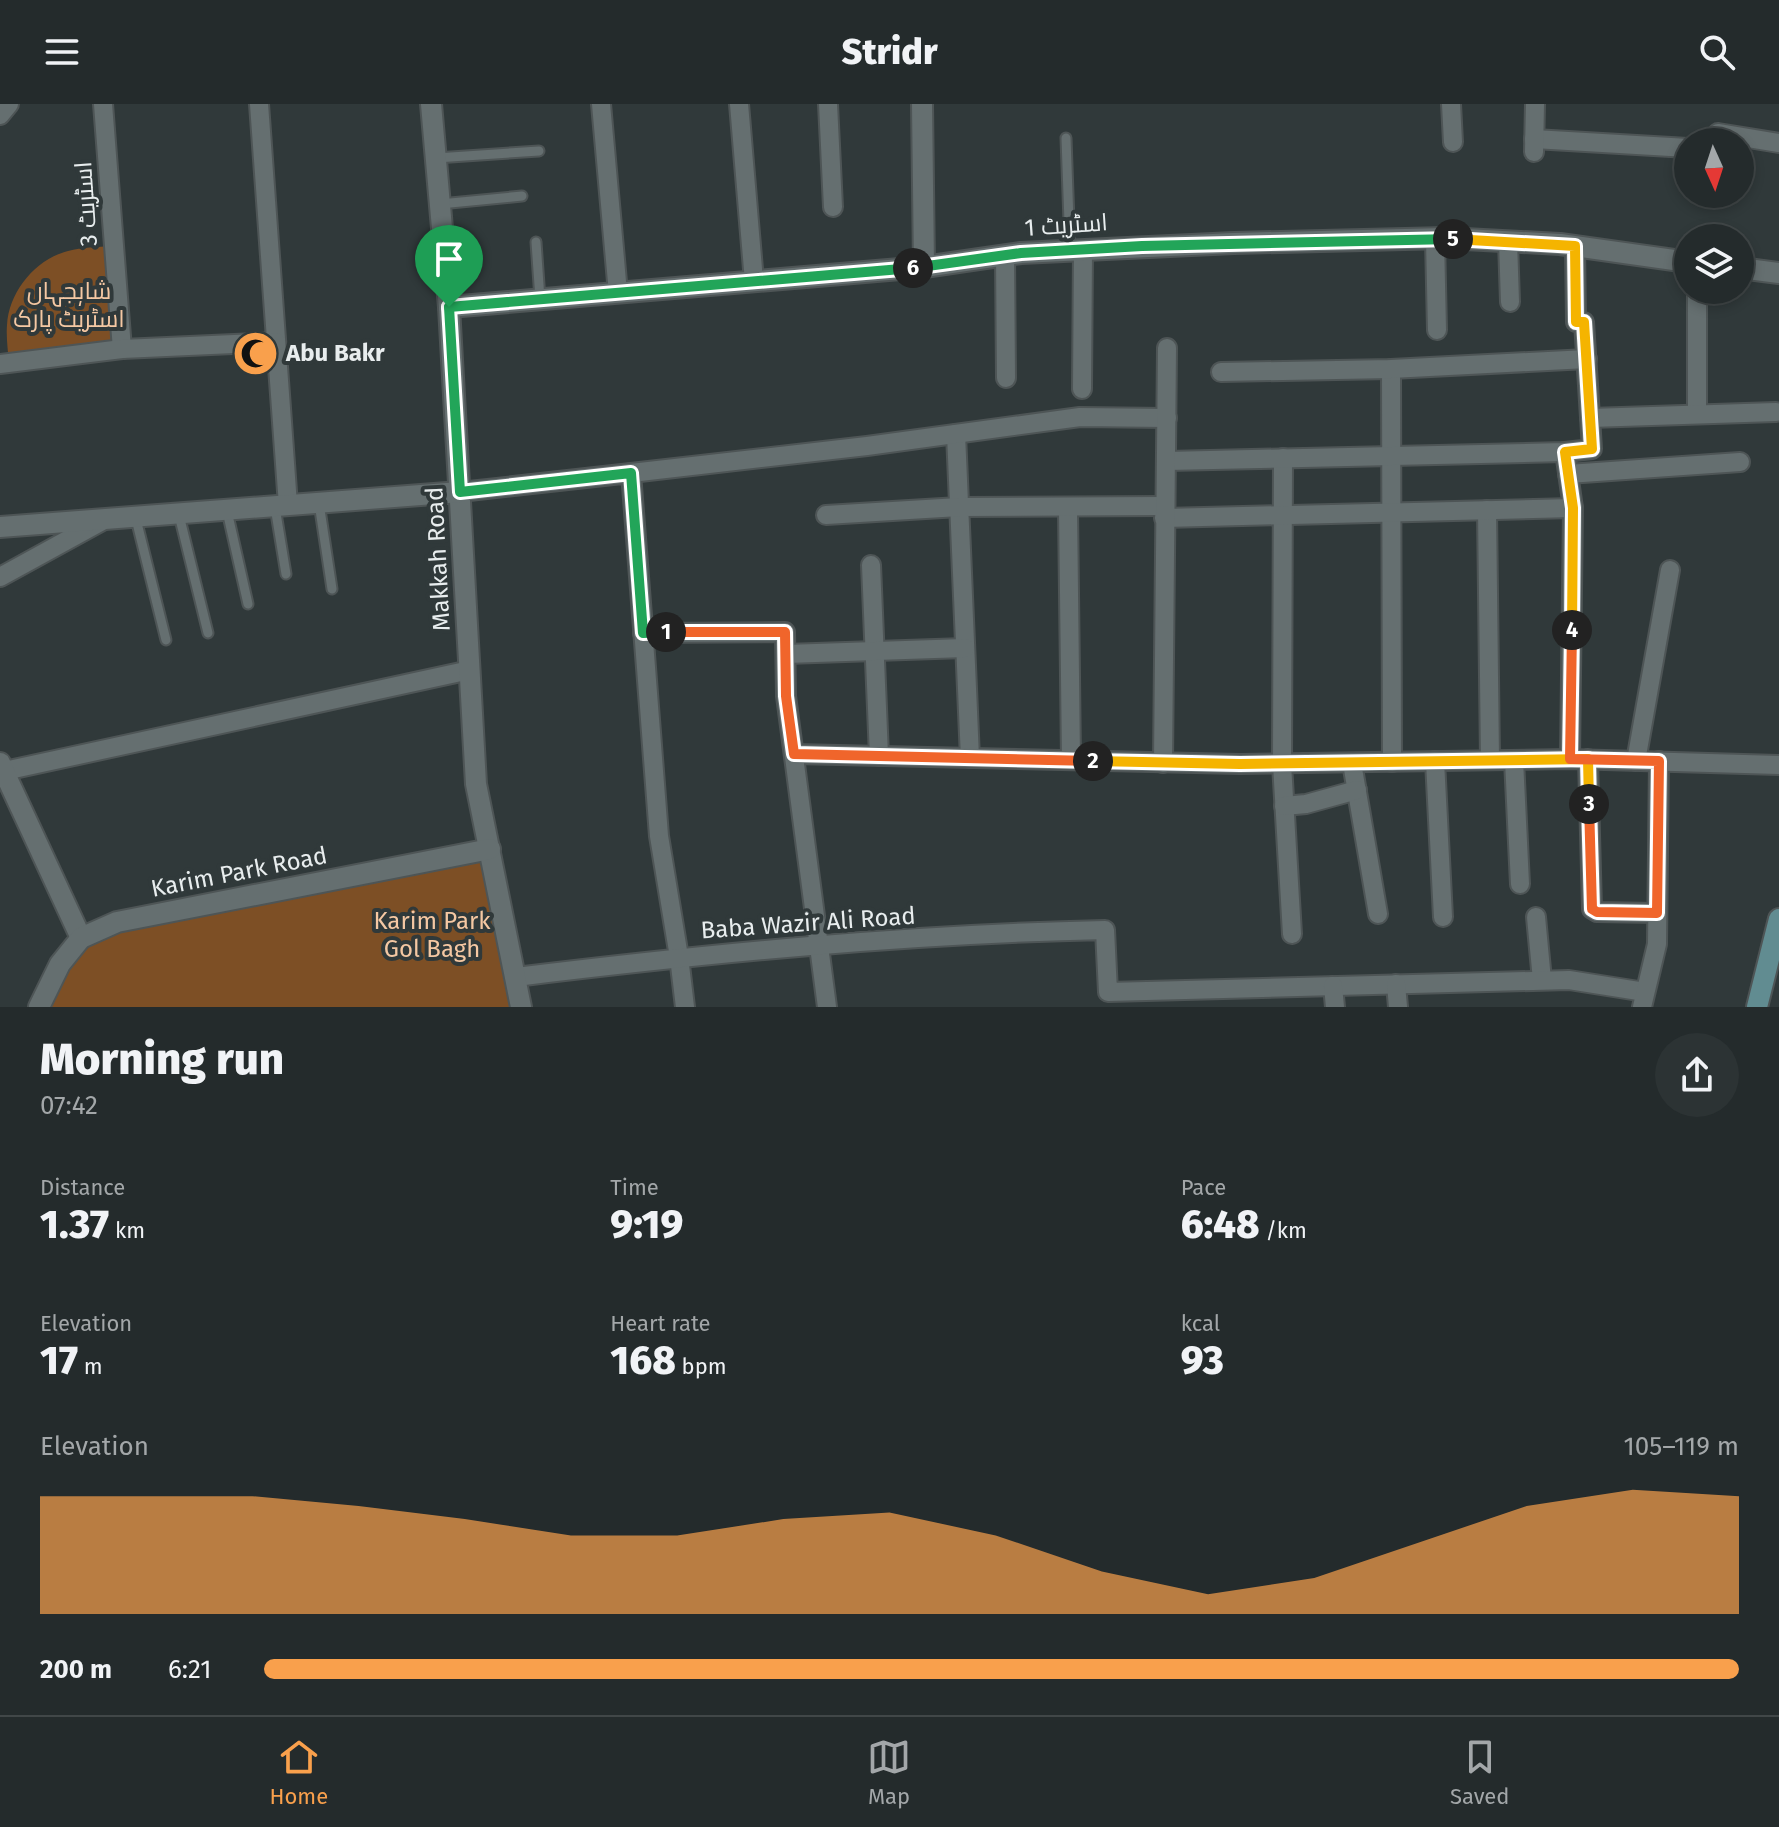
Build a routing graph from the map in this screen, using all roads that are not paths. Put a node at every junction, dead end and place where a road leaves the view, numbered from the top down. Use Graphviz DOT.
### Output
graph roads {
  1 [pos="9,104"];
  2 [pos="103,104"];
  3 [pos="259,104"];
  4 [pos="431,104"];
  5 [pos="601,104"];
  6 [pos="739,104"];
  7 [pos="828,104"];
  8 [pos="922,104"];
  9 [pos="1451,104"];
  10 [pos="1535,104"];
  11 [pos="0,115"];
  12 [pos="1066,138"];
  13 [pos="1754,139"];
  14 [pos="1453,142"];
  15 [pos="1779,143"];
  16 [pos="1674,148"];
  17 [pos="539,151"];
  18 [pos="436,158"];
  19 [pos="522,196"];
  20 [pos="440,204"];
  21 [pos="833,207"];
  22 [pos="1435,239"];
  23 [pos="1508,241"];
  24 [pos="536,242"];
  25 [pos="1575,246"];
  26 [pos="1077,250"];
  27 [pos="1005,255"];
  28 [pos="1674,260"];
  29 [pos="924,267"];
  30 [pos="1754,270"];
  31 [pos="1779,273"];
  32 [pos="754,281"];
  33 [pos="618,293"];
  34 [pos="540,299"];
  35 [pos="1510,302"];
  36 [pos="1697,304"];
  37 [pos="449,307"];
  38 [pos="1437,330"];
  39 [pos="276,342"];
  40 [pos="1167,348"];
  41 [pos="122,349"];
  42 [pos="1587,359"];
  43 [pos="0,364"];
  44 [pos="1391,369"];
  45 [pos="1221,372"];
  46 [pos="1006,378"];
  47 [pos="1082,389"];
  48 [pos="1776,412"];
  49 [pos="1697,414"];
  50 [pos="1167,418"];
  51 [pos="1590,418"];
  52 [pos="956,434"];
  53 [pos="1565,452"];
  54 [pos="1391,456"];
  55 [pos="1283,458"];
  56 [pos="1167,461"];
  57 [pos="1740,462"];
  58 [pos="631,473"];
  59 [pos="1568,474"];
  60 [pos="460,492"];
  61 [pos="319,503"];
  62 [pos="282,506"];
  63 [pos="959,507"];
  64 [pos="1573,508"];
  65 [pos="1068,509"];
  66 [pos="1487,510"];
  67 [pos="227,511"];
  68 [pos="1164,512"];
  69 [pos="1391,513"];
  70 [pos="179,515"];
  71 [pos="826,515"];
  72 [pos="1283,516"];
  73 [pos="136,519"];
  74 [pos="102,521"];
  75 [pos="0,527"];
  76 [pos="871,565"];
  77 [pos="1670,570"];
  78 [pos="286,574"];
  79 [pos="0,577"];
  80 [pos="332,589"];
  81 [pos="248,604"];
  82 [pos="208,633"];
  83 [pos="643,633"];
  84 [pos="166,640"];
  85 [pos="965,648"];
  86 [pos="875,651"];
  87 [pos="786,654"];
  88 [pos="470,670"];
  89 [pos="794,754"];
  90 [pos="879,756"];
  91 [pos="970,758"];
  92 [pos="1579,759"];
  93 [pos="1071,760"];
  94 [pos="1490,760"];
  95 [pos="1514,760"];
  96 [pos="1435,761"];
  97 [pos="1636,761"];
  98 [pos="1659,761"];
  99 [pos="1392,762"];
  100 [pos="1163,763"];
  101 [pos="1352,763"];
  102 [pos="1282,764"];
  103 [pos="1779,765"];
  104 [pos="1,768"];
  105 [pos="1357,790"];
  106 [pos="1284,806"];
  107 [pos="490,849"];
  108 [pos="1520,884"];
  109 [pos="1657,913"];
  110 [pos="1378,914"];
  111 [pos="1443,917"];
  112 [pos="1536,917"];
  113 [pos="1779,919"];
  114 [pos="1292,934"];
  115 [pos="81,938"];
  116 [pos="818,945"];
  117 [pos="679,957"];
  118 [pos="516,977"];
  119 [pos="1542,980"];
  120 [pos="1396,984"];
  121 [pos="1333,986"];
  122 [pos="1242,998"];
  123 [pos="1644,999"];
  124 [pos="39,1007"];
  125 [pos="521,1007"];
  126 [pos="685,1007"];
  127 [pos="827,1007"];
  128 [pos="1335,1007"];
  129 [pos="1398,1007"];
  130 [pos="1757,1007"];
  1 -- 11 [label="street"];
  2 -- 41 [label="street, اسٹریٹ 3"];
  3 -- 39 [label="street"];
  4 -- 18 [label="street, Makkah Road"];
  5 -- 33 [label="street"];
  6 -- 32 [label="street"];
  7 -- 21 [label="street"];
  8 -- 29 [label="street"];
  9 -- 14 [label="street"];
  10 -- 16 [label="street"];
  12 -- 26 [label="lane"];
  13 -- 15 [label="street"];
  17 -- 18 [label="lane"];
  18 -- 20 [label="street, Makkah Road"];
  19 -- 20 [label="lane"];
  20 -- 37 [label="street, Makkah Road"];
  22 -- 23 [label="street, اسٹریٹ 1"];
  22 -- 26 [label="street, اسٹریٹ 1"];
  22 -- 38 [label="street"];
  23 -- 25 [label="street, اسٹریٹ 1"];
  23 -- 35 [label="street"];
  24 -- 34 [label="lane"];
  25 -- 28 [label="street, اسٹریٹ 1"];
  25 -- 42 [label="street"];
  26 -- 27 [label="street, اسٹریٹ 1"];
  26 -- 47 [label="street"];
  27 -- 29 [label="street, اسٹریٹ 1"];
  27 -- 46 [label="street"];
  29 -- 32 [label="street, اسٹریٹ 1"];
  30 -- 31 [label="street"];
  32 -- 33 [label="street, اسٹریٹ 1"];
  33 -- 34 [label="street, اسٹریٹ 1"];
  34 -- 37 [label="street, اسٹریٹ 1"];
  36 -- 49 [label="street"];
  37 -- 60 [label="street, Makkah Road"];
  39 -- 41 [label="street"];
  39 -- 62 [label="street"];
  40 -- 50 [label="street"];
  41 -- 43 [label="street"];
  42 -- 44 [label="street"];
  42 -- 51 [label="street"];
  44 -- 45 [label="street"];
  44 -- 54 [label="street"];
  48 -- 49 [label="street"];
  49 -- 51 [label="street"];
  50 -- 52 [label="street"];
  50 -- 56 [label="street"];
  51 -- 53 [label="street"];
  52 -- 58 [label="street"];
  52 -- 63 [label="street"];
  53 -- 54 [label="street"];
  53 -- 59 [label="street"];
  54 -- 55 [label="street"];
  54 -- 69 [label="street"];
  55 -- 56 [label="street"];
  55 -- 72 [label="street"];
  56 -- 68 [label="street"];
  57 -- 59 [label="street"];
  58 -- 60 [label="street"];
  58 -- 83 [label="street"];
  59 -- 64 [label="street"];
  60 -- 61 [label="street"];
  60 -- 88 [label="street, Makkah Road"];
  61 -- 62 [label="street"];
  61 -- 80 [label="lane"];
  62 -- 67 [label="street"];
  62 -- 78 [label="lane"];
  63 -- 65 [label="street"];
  63 -- 71 [label="street"];
  63 -- 85 [label="street"];
  64 -- 66 [label="street"];
  64 -- 92 [label="street"];
  65 -- 68 [label="street"];
  65 -- 93 [label="street"];
  66 -- 69 [label="street"];
  66 -- 94 [label="street"];
  67 -- 70 [label="street"];
  67 -- 81 [label="lane"];
  68 -- 72 [label="street"];
  68 -- 100 [label="street"];
  69 -- 72 [label="street"];
  69 -- 99 [label="street"];
  70 -- 73 [label="street"];
  70 -- 82 [label="lane"];
  72 -- 102 [label="street"];
  73 -- 74 [label="street"];
  73 -- 84 [label="lane"];
  74 -- 75 [label="street"];
  74 -- 79 [label="street"];
  76 -- 86 [label="street"];
  77 -- 97 [label="street"];
  83 -- 87 [label="street"];
  83 -- 117 [label="street"];
  85 -- 86 [label="street"];
  85 -- 91 [label="street"];
  86 -- 87 [label="street"];
  86 -- 90 [label="street"];
  87 -- 89 [label="street"];
  88 -- 104 [label="street"];
  88 -- 107 [label="street, Makkah Road"];
  89 -- 90 [label="street"];
  89 -- 116 [label="street"];
  90 -- 91 [label="street"];
  91 -- 93 [label="street"];
  92 -- 95 [label="street"];
  92 -- 97 [label="street"];
  92 -- 109 [label="street"];
  93 -- 100 [label="street"];
  94 -- 95 [label="street"];
  94 -- 96 [label="street"];
  95 -- 108 [label="street"];
  96 -- 99 [label="street"];
  96 -- 111 [label="street"];
  97 -- 98 [label="street"];
  98 -- 103 [label="street"];
  98 -- 109 [label="street"];
  99 -- 101 [label="street"];
  100 -- 102 [label="street"];
  101 -- 102 [label="street"];
  101 -- 105 [label="street"];
  102 -- 106 [label="street"];
  104 -- 115 [label="street"];
  105 -- 106 [label="street"];
  105 -- 110 [label="street"];
  106 -- 114 [label="street"];
  107 -- 115 [label="street, Karim Park Road"];
  107 -- 118 [label="street, Makkah Road"];
  109 -- 123 [label="street"];
  112 -- 119 [label="street"];
  113 -- 130 [label="main road"];
  115 -- 124 [label="street, Karim Park Road"];
  116 -- 117 [label="street, Baba Wazir Ali Road"];
  116 -- 122 [label="street, Baba Wazir Ali Road"];
  116 -- 127 [label="street"];
  117 -- 118 [label="street, Baba Wazir Ali Road"];
  117 -- 126 [label="street"];
  118 -- 125 [label="street, Makkah Road"];
  119 -- 120 [label="street"];
  119 -- 123 [label="street"];
  120 -- 121 [label="street"];
  120 -- 129 [label="street"];
  121 -- 122 [label="street"];
  121 -- 128 [label="street"];
}
